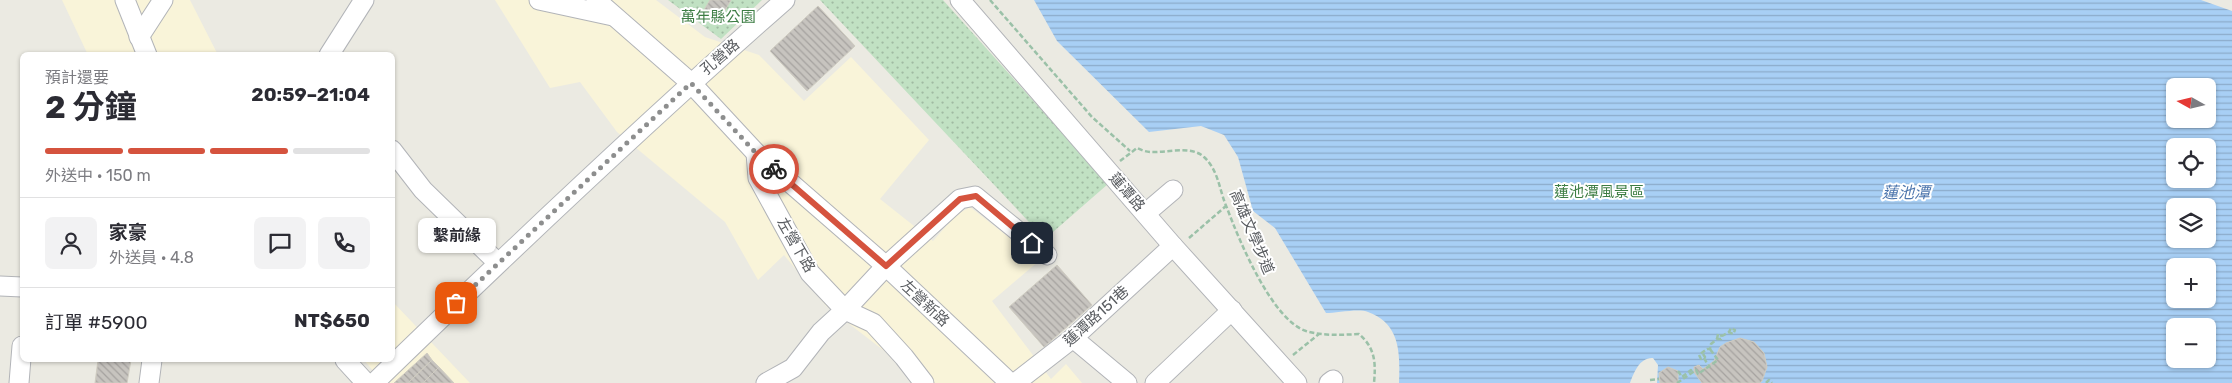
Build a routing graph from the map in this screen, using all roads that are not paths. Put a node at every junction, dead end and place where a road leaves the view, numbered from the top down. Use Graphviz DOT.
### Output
graph roads {
  1 [pos="124,0"];
  2 [pos="163,0"];
  3 [pos="364,0"];
  4 [pos="539,0"];
  5 [pos="596,0"];
  6 [pos="784,0"];
  7 [pos="960,0"];
  8 [pos="614,16"];
  9 [pos="139,37"];
  10 [pos="146,52"];
  11 [pos="331,52"];
  12 [pos="691,83"];
  13 [pos="756,153"];
  14 [pos="395,154"];
  15 [pos="1173,190"];
  16 [pos="1146,213"];
  17 [pos="1180,242"];
  18 [pos="1047,255"];
  19 [pos="497,262"];
  20 [pos="886,266"];
  21 [pos="0,286"];
  22 [pos="20,287"];
  23 [pos="846,310"];
  24 [pos="1232,310"];
  25 [pos="1073,338"];
  26 [pos="21,362"];
  27 [pos="152,362"];
  28 [pos="347,362"];
  29 [pos="1290,381"];
  30 [pos="19,383"];
  31 [pos="149,383"];
  32 [pos="366,383"];
  33 [pos="374,383"];
  34 [pos="766,383"];
  35 [pos="924,383"];
  36 [pos="1010,383"];
  37 [pos="1015,383"];
  38 [pos="1127,383"];
  39 [pos="1155,383"];
  1 -- 9 [label="street"];
  2 -- 9 [label="street"];
  3 -- 11 [label="street"];
  4 -- 8 [label="street"];
  5 -- 8 [label="street, 左營新路"];
  6 -- 12 [label="street, 孔營路"];
  7 -- 16 [label="street, 蓮潭路"];
  8 -- 12 [label="street, 左營新路"];
  9 -- 10 [label="street"];
  12 -- 13 [label="street, 左營新路"];
  12 -- 19 [label="street, 孔營路"];
  13 -- 20 [label="street, 左營新路"];
  13 -- 23 [label="street, 左營下路"];
  14 -- 19 [label="street"];
  15 -- 16 [label="street"];
  16 -- 17 [label="street, 蓮潭路"];
  17 -- 24 [label="street, 蓮潭路"];
  17 -- 25 [label="street, 蓮潭路151巷"];
  18 -- 20 [label="street"];
  19 -- 33 [label="street, 孔營路"];
  20 -- 23 [label="street"];
  20 -- 36 [label="street, 左營新路"];
  21 -- 22 [label="street"];
  23 -- 34 [label="street"];
  23 -- 35 [label="street, 左營下路"];
  24 -- 29 [label="street, 蓮潭路"];
  24 -- 39 [label="street"];
  25 -- 37 [label="street, 蓮潭路151巷"];
  25 -- 38 [label="street"];
  26 -- 30 [label="street"];
  27 -- 31 [label="street"];
  28 -- 32 [label="street"];
}
